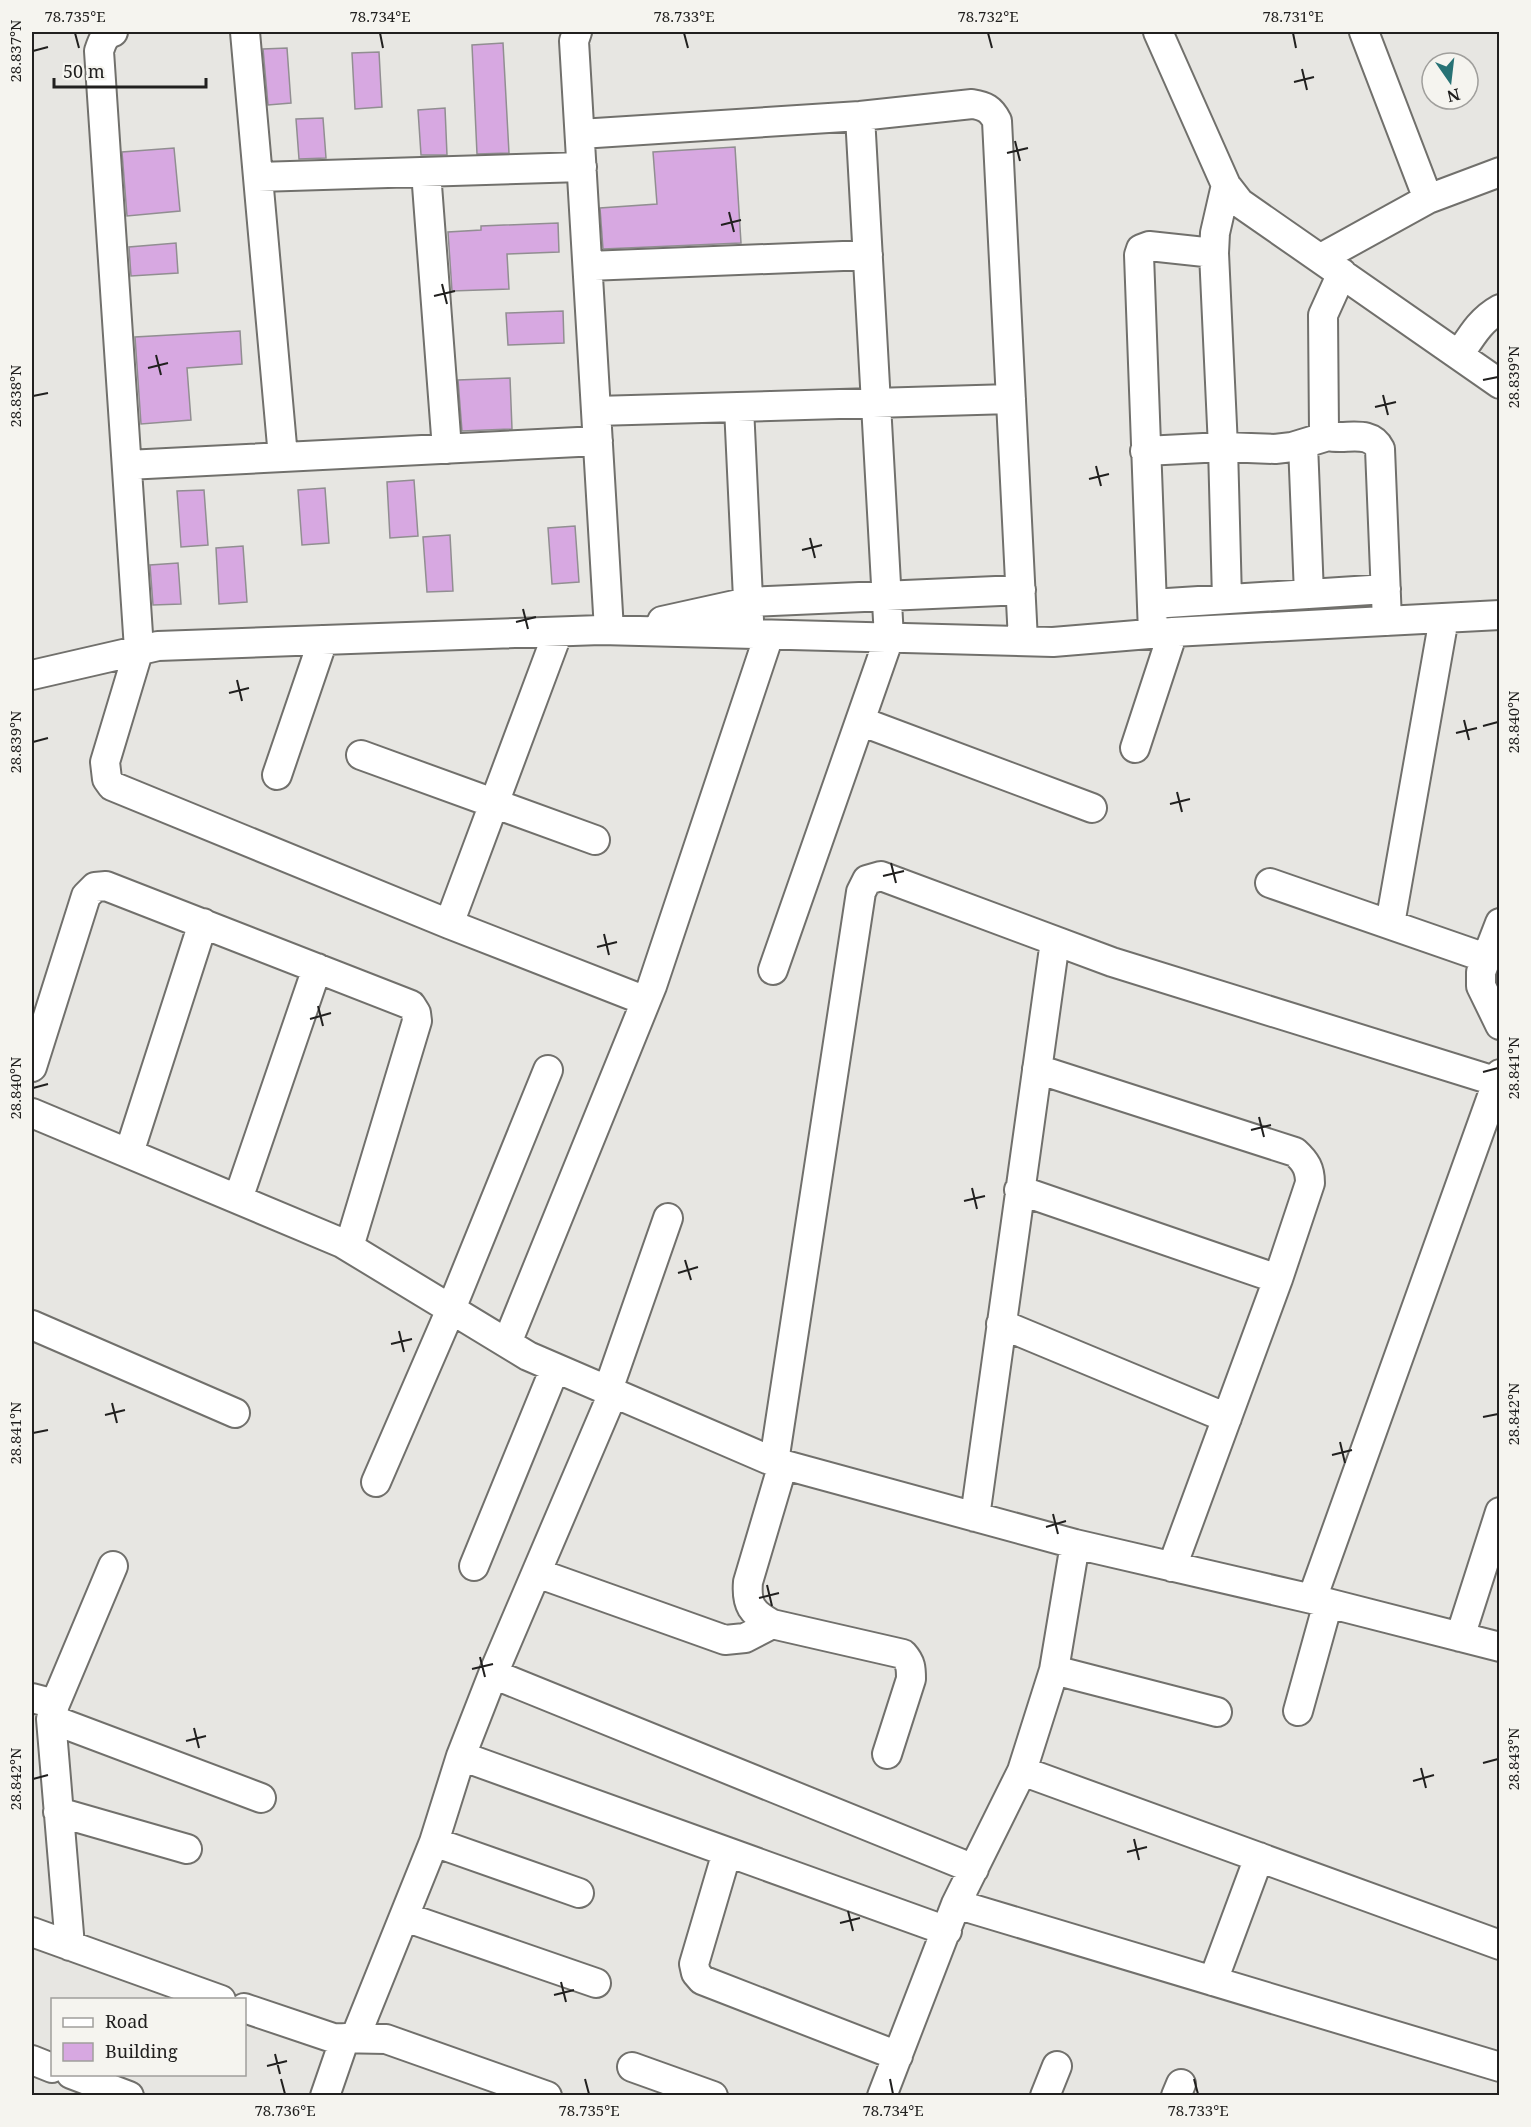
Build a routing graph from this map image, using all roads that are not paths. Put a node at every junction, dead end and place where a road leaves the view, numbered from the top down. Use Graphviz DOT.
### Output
graph roads {
  1 [pos="113,32"];
  2 [pos="245,32"];
  3 [pos="577,32"];
  4 [pos="1158,32"];
  5 [pos="1364,32"];
  6 [pos="860,116"];
  7 [pos="580,134"];
  8 [pos="582,167"];
  9 [pos="1500,171"];
  10 [pos="426,172"];
  11 [pos="258,177"];
  12 [pos="1226,185"];
  13 [pos="1428,199"];
  14 [pos="1214,253"];
  15 [pos="867,255"];
  16 [pos="588,266"];
  17 [pos="1331,266"];
  18 [pos="1500,309"];
  19 [pos="1459,355"];
  20 [pos="1500,384"];
  21 [pos="1011,399"];
  22 [pos="876,403"];
  23 [pos="739,407"];
  24 [pos="596,411"];
  25 [pos="1315,440"];
  26 [pos="598,441"];
  27 [pos="1223,447"];
  28 [pos="447,449"];
  29 [pos="1145,451"];
  30 [pos="283,457"];
  31 [pos="127,465"];
  32 [pos="1386,589"];
  33 [pos="1021,590"];
  34 [pos="1309,594"];
  35 [pos="887,596"];
  36 [pos="1227,599"];
  37 [pos="748,602"];
  38 [pos="1152,604"];
  39 [pos="1500,615"];
  40 [pos="1444,618"];
  41 [pos="1387,621"];
  42 [pos="614,630"];
  43 [pos="558,632"];
  44 [pos="1163,632"];
  45 [pos="759,634"];
  46 [pos="889,638"];
  47 [pos="323,640"];
  48 [pos="1023,641"];
  49 [pos="140,650"];
  50 [pos="32,675"];
  51 [pos="860,722"];
  52 [pos="1135,748"];
  53 [pos="361,755"];
  54 [pos="277,775"];
  55 [pos="494,803"];
  56 [pos="1092,808"];
  57 [pos="595,840"];
  58 [pos="1270,883"];
  59 [pos="203,922"];
  60 [pos="1500,923"];
  61 [pos="449,924"];
  62 [pos="1390,924"];
  63 [pos="1056,941"];
  64 [pos="1486,958"];
  65 [pos="318,968"];
  66 [pos="773,970"];
  67 [pos="646,1001"];
  68 [pos="1500,1025"];
  69 [pos="32,1067"];
  70 [pos="1037,1069"];
  71 [pos="548,1070"];
  72 [pos="1499,1078"];
  73 [pos="32,1113"];
  74 [pos="1489,1143"];
  75 [pos="129,1153"];
  76 [pos="1019,1191"];
  77 [pos="238,1199"];
  78 [pos="668,1218"];
  79 [pos="349,1247"];
  80 [pos="1278,1279"];
  81 [pos="451,1309"];
  82 [pos="1001,1324"];
  83 [pos="35,1335"];
  84 [pos="507,1343"];
  85 [pos="555,1368"];
  86 [pos="610,1391"];
  87 [pos="235,1413"];
  88 [pos="1227,1418"];
  89 [pos="779,1463"];
  90 [pos="376,1482"];
  91 [pos="1500,1512"];
  92 [pos="975,1517"];
  93 [pos="1075,1544"];
  94 [pos="113,1566"];
  95 [pos="474,1566"];
  96 [pos="1172,1567"];
  97 [pos="537,1573"];
  98 [pos="1320,1601"];
  99 [pos="772,1624"];
  100 [pos="1460,1637"];
  101 [pos="1500,1647"];
  102 [pos="1054,1670"];
  103 [pos="494,1674"];
  104 [pos="46,1707"];
  105 [pos="1298,1711"];
  106 [pos="1217,1712"];
  107 [pos="887,1754"];
  108 [pos="461,1756"];
  109 [pos="1022,1771"];
  110 [pos="261,1798"];
  111 [pos="49,1803"];
  112 [pos="434,1842"];
  113 [pos="187,1849"];
  114 [pos="727,1852"];
  115 [pos="1259,1857"];
  116 [pos="974,1869"];
  117 [pos="579,1893"];
  118 [pos="956,1904"];
  119 [pos="405,1917"];
  120 [pos="947,1931"];
  121 [pos="32,1932"];
  122 [pos="1500,1945"];
  123 [pos="70,1946"];
  124 [pos="1213,1981"];
  125 [pos="596,1983"];
  126 [pos="215,1998"];
  127 [pos="246,2009"];
  128 [pos="350,2038"];
  129 [pos="898,2056"];
  130 [pos="32,2060"];
  131 [pos="1057,2066"];
  132 [pos="632,2067"];
  133 [pos="1500,2067"];
  134 [pos="51,2068"];
  135 [pos="76,2076"];
  136 [pos="129,2096"];
  137 [pos="325,2096"];
  138 [pos="547,2096"];
  139 [pos="713,2096"];
  140 [pos="882,2096"];
  141 [pos="1045,2096"];
  1 -- 31 [label="street"];
  2 -- 11 [label="street"];
  3 -- 7 [label="street"];
  4 -- 12 [label="street"];
  5 -- 13 [label="street"];
  6 -- 7 [label="street"];
  6 -- 15 [label="street"];
  6 -- 21 [label="street"];
  7 -- 8 [label="street"];
  8 -- 10 [label="street"];
  8 -- 16 [label="street"];
  9 -- 13 [label="street"];
  10 -- 11 [label="street"];
  10 -- 28 [label="street"];
  11 -- 30 [label="street"];
  12 -- 14 [label="street"];
  12 -- 17 [label="street"];
  13 -- 17 [label="street"];
  14 -- 27 [label="street"];
  14 -- 29 [label="street"];
  15 -- 16 [label="street"];
  15 -- 22 [label="street"];
  16 -- 24 [label="street"];
  17 -- 19 [label="street"];
  17 -- 25 [label="street"];
  18 -- 19 [label="street"];
  19 -- 20 [label="street"];
  21 -- 22 [label="street"];
  21 -- 33 [label="street"];
  22 -- 23 [label="street"];
  22 -- 35 [label="street"];
  23 -- 24 [label="street"];
  23 -- 37 [label="street"];
  24 -- 26 [label="street"];
  25 -- 27 [label="street"];
  25 -- 32 [label="street"];
  25 -- 34 [label="street"];
  26 -- 28 [label="street"];
  26 -- 42 [label="street"];
  27 -- 29 [label="street"];
  27 -- 36 [label="street"];
  28 -- 30 [label="street"];
  29 -- 38 [label="street"];
  30 -- 31 [label="street"];
  31 -- 49 [label="street"];
  32 -- 34 [label="street"];
  32 -- 41 [label="street"];
  33 -- 35 [label="street"];
  33 -- 48 [label="street"];
  34 -- 36 [label="street"];
  35 -- 37 [label="street"];
  35 -- 46 [label="street"];
  36 -- 38 [label="street"];
  37 -- 42 [label="street"];
  37 -- 45 [label="street"];
  38 -- 44 [label="street"];
  39 -- 40 [label="street"];
  40 -- 41 [label="street"];
  40 -- 62 [label="street"];
  41 -- 44 [label="street"];
  42 -- 43 [label="street"];
  42 -- 45 [label="street"];
  43 -- 47 [label="street"];
  43 -- 55 [label="street"];
  44 -- 48 [label="street"];
  44 -- 52 [label="street"];
  45 -- 46 [label="street"];
  45 -- 67 [label="street"];
  46 -- 48 [label="street"];
  46 -- 51 [label="street"];
  47 -- 49 [label="street"];
  47 -- 54 [label="street"];
  49 -- 50 [label="street"];
  49 -- 61 [label="street"];
  51 -- 56 [label="street"];
  51 -- 66 [label="street"];
  53 -- 55 [label="street"];
  55 -- 57 [label="street"];
  55 -- 61 [label="street"];
  58 -- 62 [label="street"];
  59 -- 65 [label="street"];
  59 -- 69 [label="street"];
  59 -- 75 [label="street"];
  60 -- 64 [label="street"];
  61 -- 67 [label="street"];
  62 -- 64 [label="street"];
  63 -- 70 [label="street"];
  63 -- 72 [label="street"];
  63 -- 89 [label="street"];
  64 -- 68 [label="street"];
  65 -- 77 [label="street"];
  65 -- 79 [label="street"];
  67 -- 84 [label="street"];
  70 -- 76 [label="street"];
  70 -- 80 [label="street"];
  71 -- 81 [label="street"];
  72 -- 74 [label="street"];
  73 -- 75 [label="street"];
  74 -- 98 [label="street"];
  75 -- 77 [label="street"];
  76 -- 80 [label="street"];
  76 -- 82 [label="street"];
  77 -- 79 [label="street"];
  78 -- 86 [label="street"];
  79 -- 81 [label="street"];
  80 -- 88 [label="street"];
  81 -- 84 [label="street"];
  81 -- 90 [label="street"];
  82 -- 88 [label="street"];
  82 -- 92 [label="street"];
  83 -- 87 [label="street"];
  84 -- 85 [label="street"];
  85 -- 86 [label="street"];
  85 -- 95 [label="street"];
  86 -- 89 [label="street"];
  86 -- 97 [label="street"];
  88 -- 96 [label="street"];
  89 -- 92 [label="street"];
  89 -- 99 [label="street"];
  91 -- 100 [label="street"];
  92 -- 93 [label="street"];
  93 -- 96 [label="street"];
  93 -- 102 [label="street"];
  94 -- 104 [label="street"];
  96 -- 98 [label="street"];
  97 -- 99 [label="street"];
  97 -- 103 [label="street"];
  98 -- 100 [label="street"];
  98 -- 105 [label="street"];
  99 -- 107 [label="street"];
  100 -- 101 [label="street"];
  102 -- 106 [label="street"];
  102 -- 109 [label="street"];
  103 -- 108 [label="street"];
  103 -- 116 [label="street"];
  104 -- 110 [label="street"];
  104 -- 111 [label="street"];
  108 -- 112 [label="street"];
  108 -- 114 [label="street"];
  109 -- 115 [label="street"];
  109 -- 116 [label="street"];
  111 -- 113 [label="street"];
  111 -- 123 [label="street"];
  112 -- 117 [label="street"];
  112 -- 119 [label="street"];
  114 -- 120 [label="street"];
  114 -- 129 [label="street"];
  115 -- 122 [label="street"];
  115 -- 124 [label="street"];
  116 -- 118 [label="street"];
  118 -- 120 [label="street"];
  118 -- 124 [label="street"];
  119 -- 125 [label="street"];
  119 -- 128 [label="street"];
  120 -- 129 [label="street"];
  121 -- 123 [label="street"];
  123 -- 126 [label="street"];
  124 -- 133 [label="street"];
  127 -- 128 [label="street"];
  128 -- 137 [label="street"];
  128 -- 138 [label="street"];
  129 -- 140 [label="street"];
  130 -- 134 [label="street"];
  131 -- 141 [label="street"];
  132 -- 139 [label="street"];
  135 -- 136 [label="street"];
}
